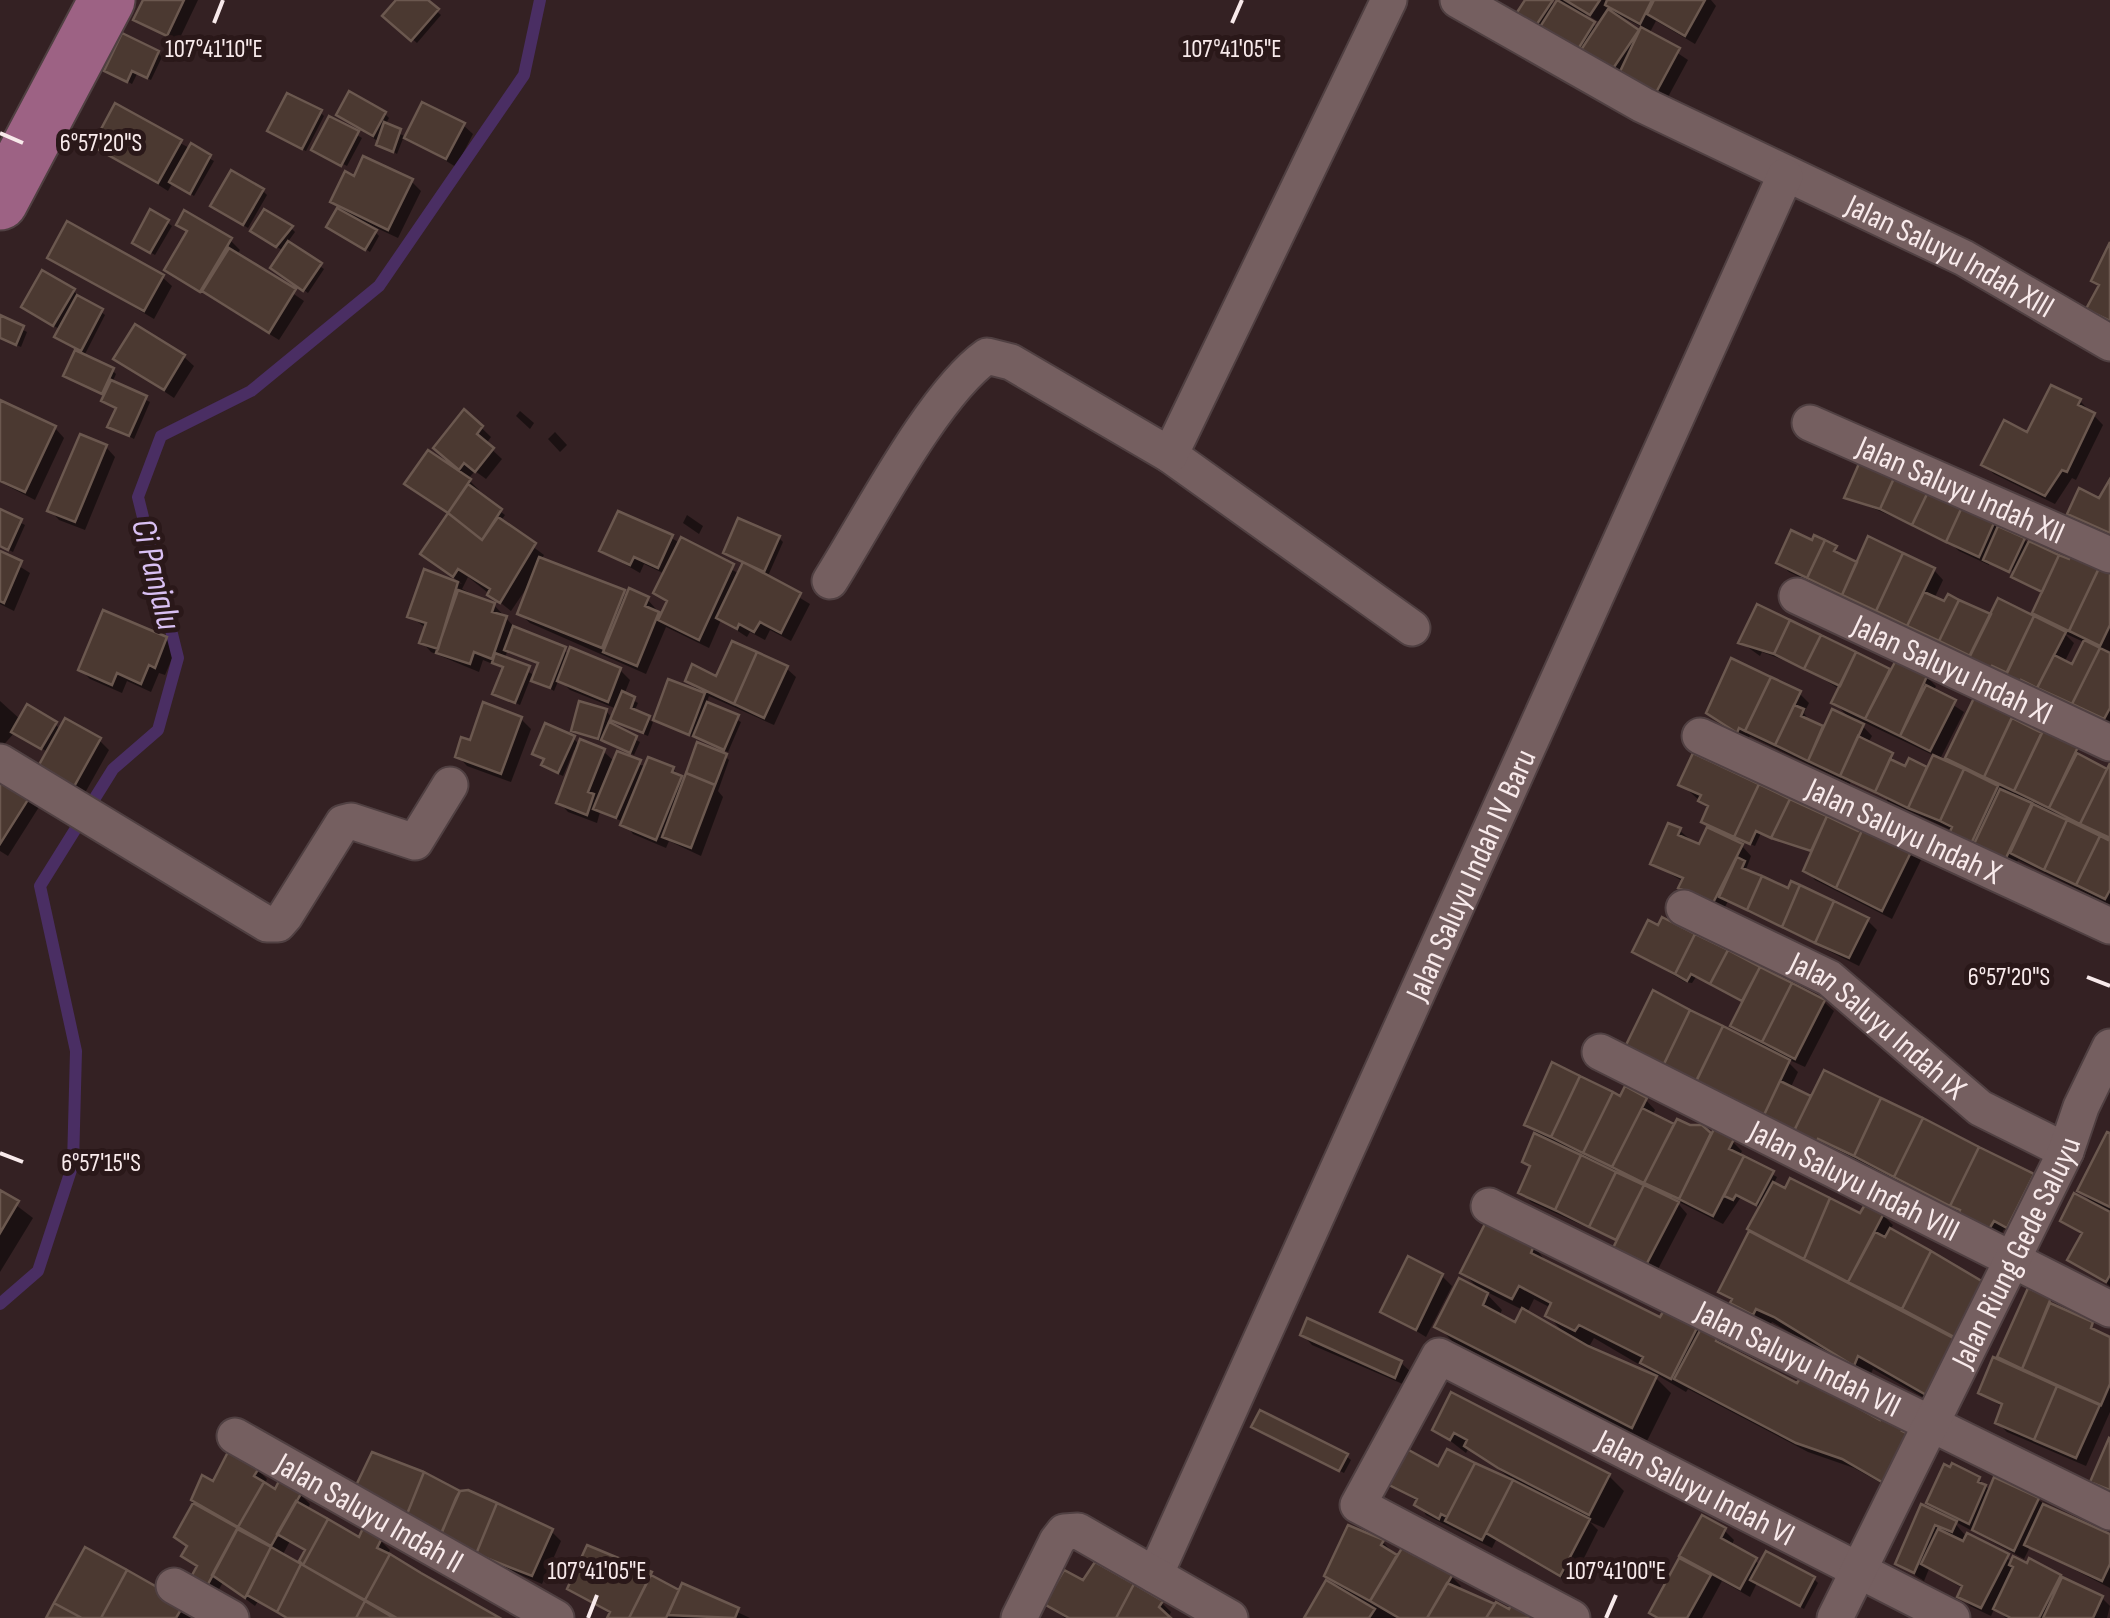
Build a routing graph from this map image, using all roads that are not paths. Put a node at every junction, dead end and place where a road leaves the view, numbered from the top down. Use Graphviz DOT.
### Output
graph roads {
  1 [pos="108,0"];
  2 [pos="1389,0"];
  3 [pos="1458,0"];
  4 [pos="1785,176"];
  5 [pos="0,202"];
  6 [pos="2110,343"];
  7 [pos="1810,422"];
  8 [pos="1170,455"];
  9 [pos="2110,555"];
  10 [pos="830,581"];
  11 [pos="1796,596"];
  12 [pos="1412,628"];
  13 [pos="1700,736"];
  14 [pos="2110,743"];
  15 [pos="0,762"];
  16 [pos="450,784"];
  17 [pos="1684,908"];
  18 [pos="2110,926"];
  19 [pos="2110,1047"];
  20 [pos="1600,1052"];
  21 [pos="2095,1114"];
  22 [pos="2066,1151"];
  23 [pos="1488,1206"];
  24 [pos="2009,1258"];
  25 [pos="2110,1309"];
  26 [pos="1930,1422"];
  27 [pos="235,1436"];
  28 [pos="2110,1512"];
  29 [pos="1858,1570"];
  30 [pos="1154,1575"];
  31 [pos="174,1586"];
  32 [pos="514,1608"];
  33 [pos="231,1618"];
  34 [pos="556,1618"];
  35 [pos="1019,1618"];
  36 [pos="1230,1618"];
  37 [pos="1572,1618"];
  38 [pos="1835,1618"];
  39 [pos="1952,1618"];
  1 -- 5 [label="main road"];
  2 -- 8 [label="street"];
  3 -- 4 [label="street, Jalan Saluyu Indah XIII"];
  4 -- 6 [label="street, Jalan Saluyu Indah XIII"];
  4 -- 30 [label="street, Jalan Saluyu Indah IV Baru"];
  7 -- 9 [label="street, Jalan Saluyu Indah XII"];
  8 -- 10 [label="street"];
  8 -- 12 [label="street"];
  11 -- 14 [label="street, Jalan Saluyu Indah XI"];
  13 -- 18 [label="street, Jalan Saluyu Indah X"];
  15 -- 16 [label="street"];
  17 -- 22 [label="street, Jalan Saluyu Indah IX"];
  19 -- 21 [label="street, Jalan Riung Gede Saluyu"];
  20 -- 24 [label="street, Jalan Saluyu Indah VIII"];
  21 -- 22 [label="street, Jalan Riung Gede Saluyu"];
  22 -- 24 [label="street, Jalan Riung Gede Saluyu"];
  23 -- 26 [label="street, Jalan Saluyu Indah VII"];
  24 -- 25 [label="street, Jalan Saluyu Indah VIII"];
  24 -- 26 [label="street, Jalan Riung Gede Saluyu"];
  26 -- 28 [label="street, Jalan Saluyu Indah VII"];
  26 -- 29 [label="street, Jalan Riung Gede Saluyu"];
  27 -- 32 [label="street, Jalan Saluyu Indah II"];
  29 -- 37 [label="street, Jalan Saluyu Indah VI"];
  29 -- 38 [label="street, Jalan Riung Gede Saluyu"];
  29 -- 39 [label="street, Jalan Saluyu Indah VI"];
  30 -- 35 [label="street"];
  30 -- 36 [label="street"];
  31 -- 33 [label="street"];
  32 -- 34 [label="street, Jalan Saluyu Indah II"];
}
